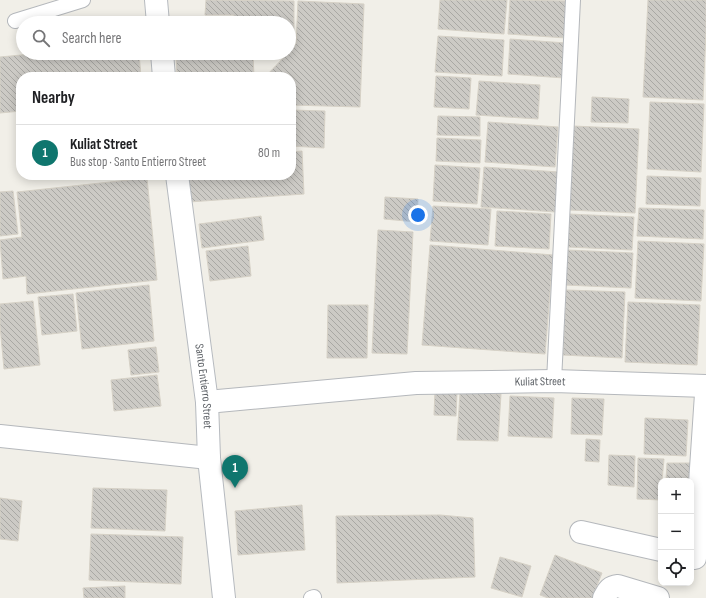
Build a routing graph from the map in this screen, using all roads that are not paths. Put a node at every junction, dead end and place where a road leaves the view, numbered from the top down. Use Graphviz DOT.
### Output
graph roads {
  1 [pos="82,0"];
  2 [pos="156,0"];
  3 [pos="573,0"];
  4 [pos="31,16"];
  5 [pos="157,16"];
  6 [pos="163,60"];
  7 [pos="164,72"];
  8 [pos="178,180"];
  9 [pos="554,381"];
  10 [pos="706,386"];
  11 [pos="706,394"];
  12 [pos="207,402"];
  13 [pos="0,436"];
  14 [pos="210,458"];
  15 [pos="581,532"];
  16 [pos="658,549"];
  17 [pos="697,558"];
  18 [pos="224,598"];
  19 [pos="604,598"];
  20 [pos="658,598"];
  1 -- 4 [label="lane"];
  2 -- 5 [label="street"];
  3 -- 9 [label="lane"];
  6 -- 7 [label="street"];
  8 -- 12 [label="street, Santo Entierro Street"];
  9 -- 10 [label="street, Kuliat Street"];
  9 -- 12 [label="street, Kuliat Street"];
  11 -- 17 [label="street"];
  12 -- 14 [label="street, Santo Entierro Street"];
  13 -- 14 [label="street"];
  14 -- 18 [label="street, Santo Entierro Street"];
  15 -- 16 [label="street"];
  19 -- 20 [label="street"];
}
